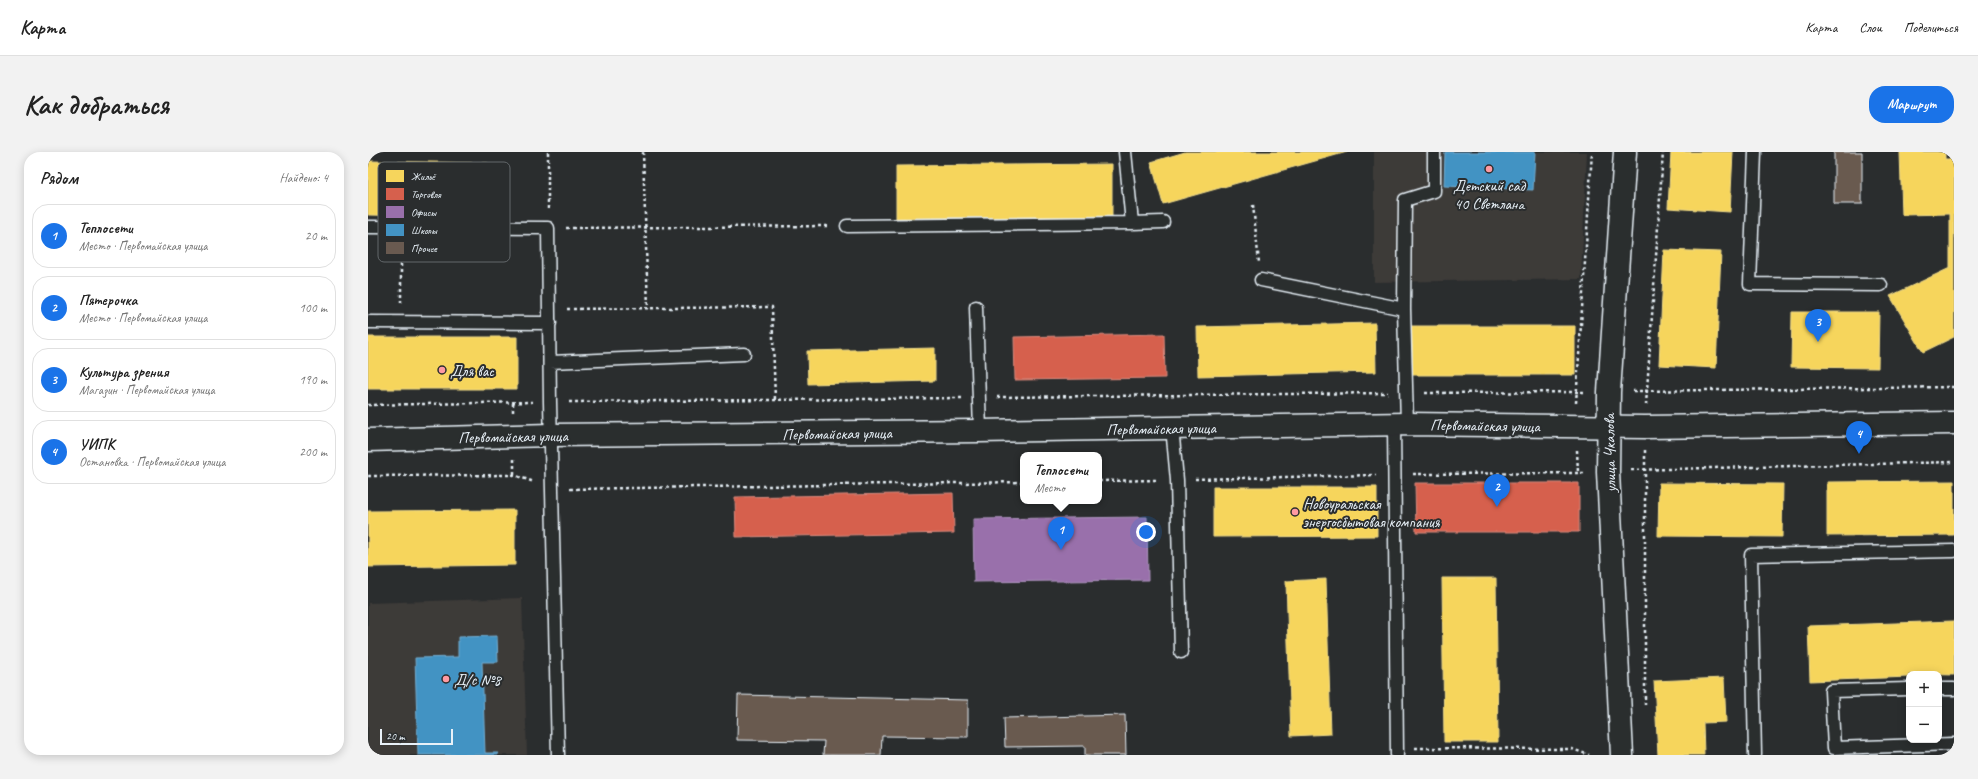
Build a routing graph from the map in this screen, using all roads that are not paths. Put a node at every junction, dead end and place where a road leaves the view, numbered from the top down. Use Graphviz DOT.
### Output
graph roads {
  1 [pos="1125,152"];
  2 [pos="1434,152"];
  3 [pos="1625,152"];
  4 [pos="1756,152"];
  5 [pos="1163,222"];
  6 [pos="1132,223"];
  7 [pos="847,226"];
  8 [pos="368,227"];
  9 [pos="378,227"];
  10 [pos="510,228"];
  11 [pos="1261,280"];
  12 [pos="1881,285"];
  13 [pos="976,307"];
  14 [pos="1404,309"];
  15 [pos="368,322"];
  16 [pos="550,323"];
  17 [pos="744,354"];
  18 [pos="550,362"];
  19 [pos="1954,423"];
  20 [pos="1400,424"];
  21 [pos="1608,426"];
  22 [pos="1172,427"];
  23 [pos="980,431"];
  24 [pos="551,435"];
  25 [pos="368,440"];
  26 [pos="1954,551"];
  27 [pos="1181,652"];
  28 [pos="1954,688"];
  29 [pos="1906,689"];
  30 [pos="1942,689"];
  31 [pos="1954,744"];
  32 [pos="1397,752"];
  33 [pos="558,755"];
  34 [pos="1622,755"];
  35 [pos="1754,755"];
  1 -- 6 [label="lane"];
  2 -- 14 [label="lane"];
  3 -- 21 [label="main road, улица Чкалова"];
  4 -- 12 [label="lane"];
  5 -- 6 [label="lane"];
  6 -- 7 [label="lane"];
  8 -- 9 [label="lane"];
  10 -- 16 [label="lane"];
  11 -- 14 [label="lane"];
  13 -- 23 [label="lane"];
  14 -- 20 [label="lane"];
  15 -- 16 [label="lane"];
  16 -- 18 [label="lane"];
  17 -- 18 [label="lane"];
  18 -- 24 [label="lane"];
  19 -- 21 [label="main road, Первомайская улица"];
  20 -- 21 [label="main road, Первомайская улица"];
  20 -- 22 [label="main road, Первомайская улица"];
  20 -- 32 [label="lane"];
  21 -- 34 [label="main road, улица Чкалова"];
  22 -- 23 [label="main road, Первомайская улица"];
  22 -- 27 [label="lane"];
  23 -- 24 [label="main road, Первомайская улица"];
  24 -- 25 [label="main road, Первомайская улица"];
  24 -- 33 [label="lane"];
  26 -- 35 [label="lane"];
  28 -- 30 [label="lane"];
  29 -- 31 [label="lane"];
}
